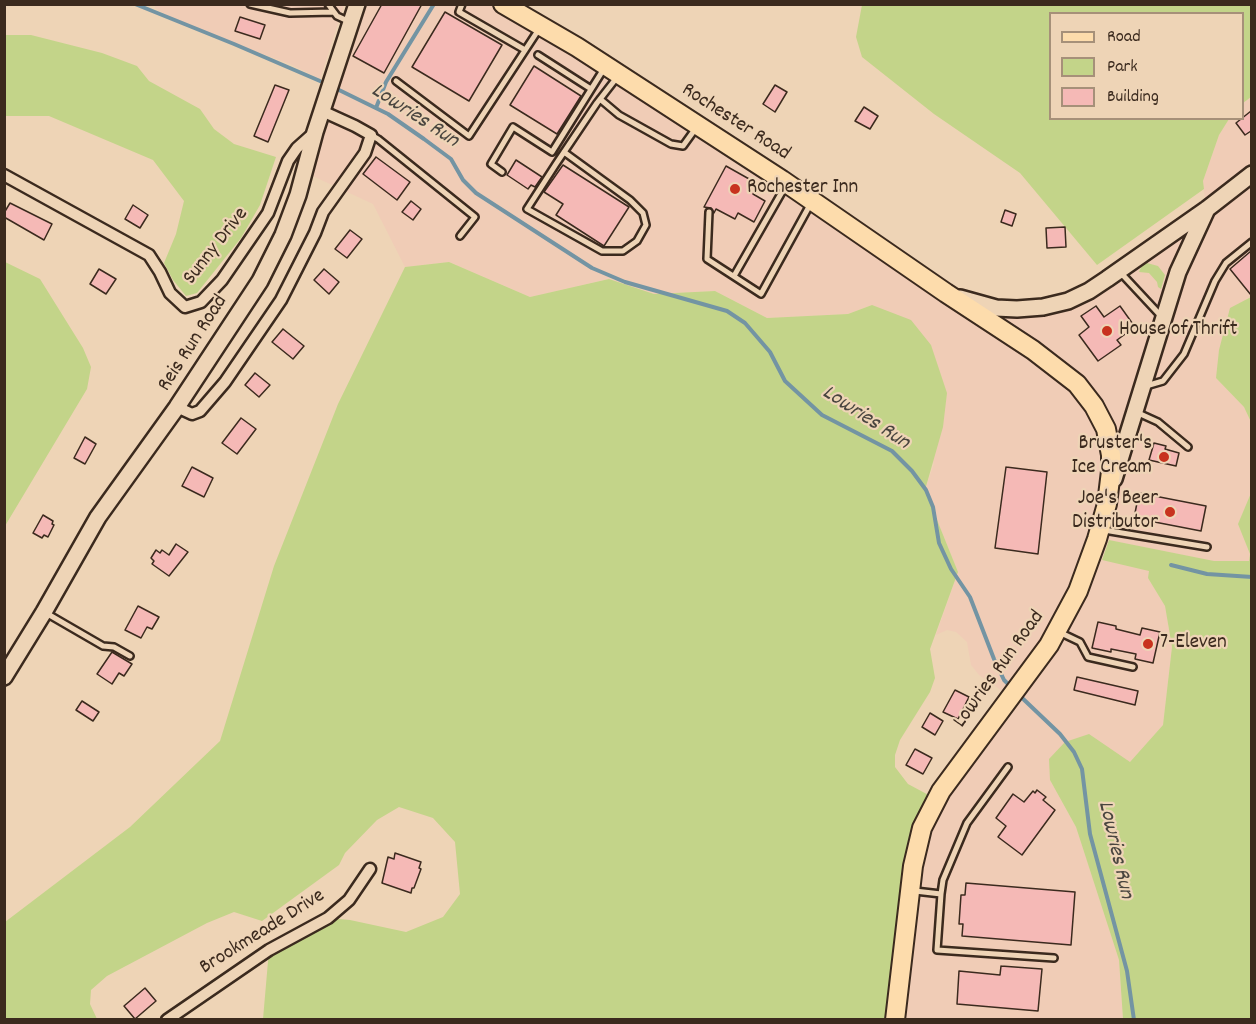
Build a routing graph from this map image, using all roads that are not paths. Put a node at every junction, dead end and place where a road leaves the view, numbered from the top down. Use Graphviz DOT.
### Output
graph roads {
  1 [pos="250,4"];
  2 [pos="327,4"];
  3 [pos="357,4"];
  4 [pos="462,4"];
  5 [pos="503,4"];
  6 [pos="333,12"];
  7 [pos="351,22"];
  8 [pos="541,25"];
  9 [pos="525,50"];
  10 [pos="538,55"];
  11 [pos="613,70"];
  12 [pos="396,81"];
  13 [pos="591,89"];
  14 [pos="600,99"];
  15 [pos="322,111"];
  16 [pos="698,126"];
  17 [pos="315,132"];
  18 [pos="371,135"];
  19 [pos="564,152"];
  20 [pos="502,172"];
  21 [pos="1251,174"];
  22 [pos="4,175"];
  23 [pos="787,184"];
  24 [pos="812,201"];
  25 [pos="1206,210"];
  26 [pos="709,212"];
  27 [pos="460,236"];
  28 [pos="1251,242"];
  29 [pos="1119,271"];
  30 [pos="734,276"];
  31 [pos="946,293"];
  32 [pos="1163,318"];
  33 [pos="1142,387"];
  34 [pos="177,407"];
  35 [pos="1135,411"];
  36 [pos="1188,447"];
  37 [pos="1107,504"];
  38 [pos="1100,529"];
  39 [pos="1208,547"];
  40 [pos="44,612"];
  41 [pos="1057,631"];
  42 [pos="130,656"];
  43 [pos="1133,667"];
  44 [pos="4,677"];
  45 [pos="1008,767"];
  46 [pos="370,869"];
  47 [pos="910,890"];
  48 [pos="941,894"];
  49 [pos="1054,958"];
  50 [pos="167,1020"];
  51 [pos="895,1020"];
  1 -- 6 [label="lane"];
  2 -- 6 [label="lane"];
  3 -- 7 [label="street, Reis Run Road"];
  4 -- 9 [label="lane"];
  5 -- 8 [label="main road, Rochester Road"];
  6 -- 7 [label="lane"];
  7 -- 15 [label="street, Reis Run Road"];
  8 -- 9 [label="lane"];
  8 -- 11 [label="main road, Rochester Road"];
  9 -- 12 [label="lane"];
  10 -- 13 [label="lane"];
  11 -- 13 [label="lane"];
  11 -- 14 [label="lane"];
  11 -- 16 [label="main road, Rochester Road"];
  13 -- 20 [label="lane"];
  14 -- 16 [label="lane"];
  14 -- 19 [label="lane"];
  15 -- 17 [label="street, Reis Run Road"];
  15 -- 18 [label="street"];
  16 -- 23 [label="main road, Rochester Road"];
  17 -- 22 [label="street, Sunny Drive"];
  17 -- 34 [label="street, Reis Run Road"];
  18 -- 27 [label="lane"];
  18 -- 34 [label="street"];
  19 -- 19 [label="lane"];
  21 -- 25 [label="street, Rochester Road"];
  23 -- 24 [label="main road, Rochester Road"];
  23 -- 30 [label="lane"];
  24 -- 30 [label="lane"];
  24 -- 31 [label="main road, Rochester Road"];
  25 -- 29 [label="street, Rochester Road"];
  25 -- 32 [label="street, Lowries Run Road"];
  26 -- 30 [label="lane"];
  28 -- 33 [label="lane"];
  29 -- 31 [label="street, Rochester Road"];
  29 -- 32 [label="lane"];
  31 -- 37 [label="main road"];
  32 -- 33 [label="street, Lowries Run Road"];
  33 -- 35 [label="street, Lowries Run Road"];
  34 -- 40 [label="street, Reis Run Road"];
  35 -- 36 [label="lane"];
  35 -- 37 [label="street, Lowries Run Road"];
  37 -- 38 [label="main road, Lowries Run Road"];
  38 -- 39 [label="lane"];
  38 -- 41 [label="main road, Lowries Run Road"];
  40 -- 42 [label="lane"];
  40 -- 44 [label="street, Reis Run Road"];
  41 -- 43 [label="lane"];
  41 -- 47 [label="main road, Lowries Run Road"];
  45 -- 48 [label="lane"];
  46 -- 50 [label="street, Brookmeade Drive"];
  47 -- 48 [label="lane"];
  47 -- 51 [label="main road, Lowries Run Road"];
  48 -- 49 [label="lane"];
}
